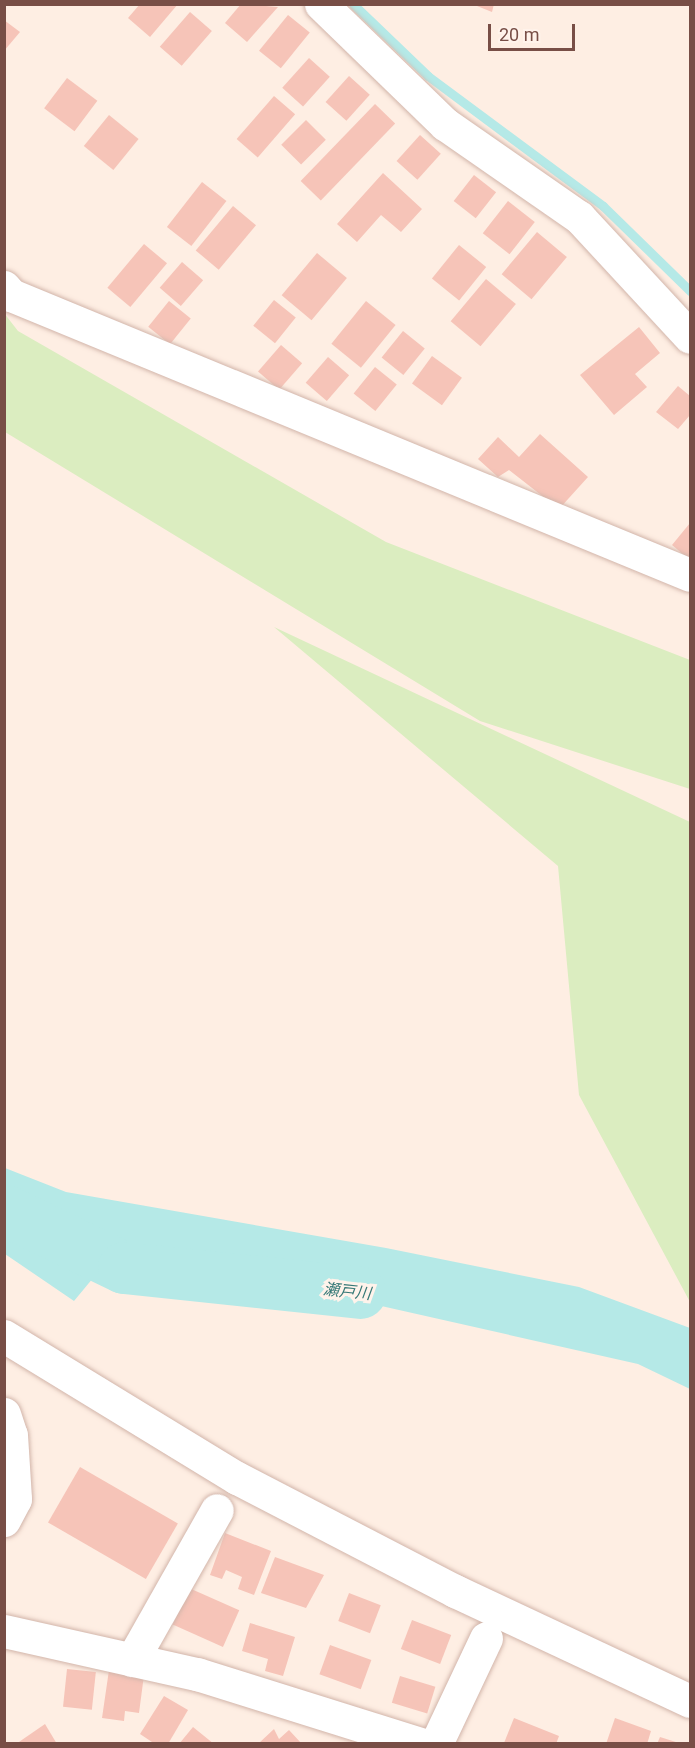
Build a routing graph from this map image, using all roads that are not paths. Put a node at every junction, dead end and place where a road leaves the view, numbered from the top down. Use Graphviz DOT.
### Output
graph roads {
  1 [pos="321,4"];
  2 [pos="4,287"];
  3 [pos="690,338"];
  4 [pos="690,575"];
  5 [pos="4,1336"];
  6 [pos="4,1414"];
  7 [pos="217,1510"];
  8 [pos="4,1520"];
  9 [pos="4,1631"];
  10 [pos="486,1638"];
  11 [pos="132,1660"];
  12 [pos="690,1701"];
  13 [pos="421,1743"];
  14 [pos="436,1743"];
  1 -- 3 [label="street"];
  2 -- 4 [label="street"];
  5 -- 12 [label="street"];
  6 -- 8 [label="street"];
  7 -- 11 [label="street"];
  9 -- 11 [label="street"];
  10 -- 14 [label="street"];
  11 -- 13 [label="street"];
}
